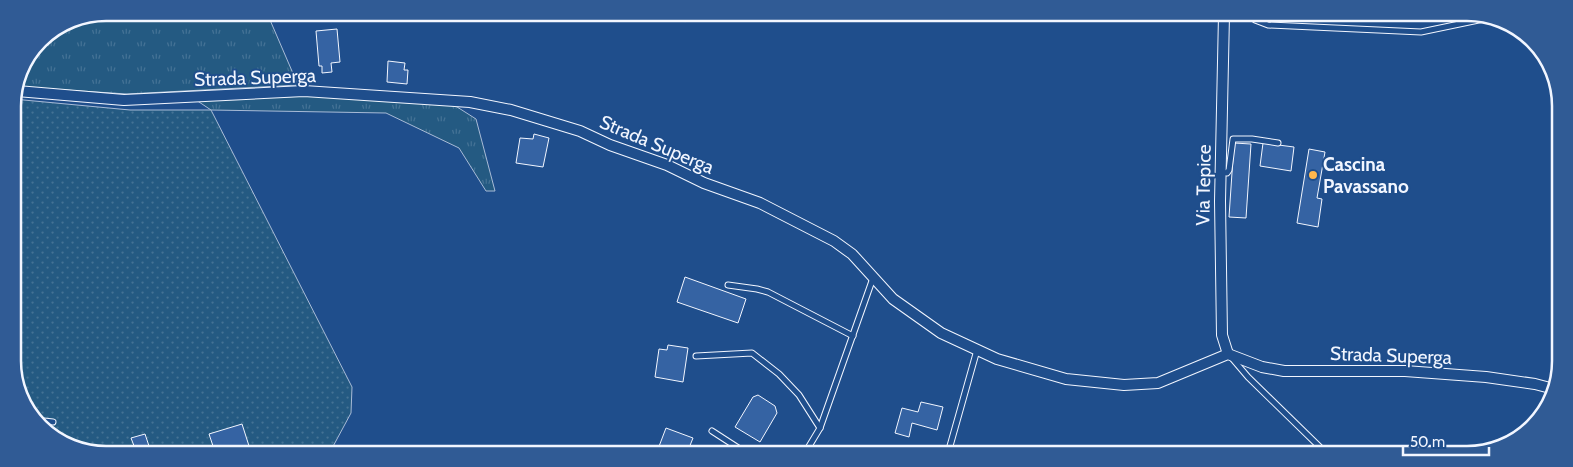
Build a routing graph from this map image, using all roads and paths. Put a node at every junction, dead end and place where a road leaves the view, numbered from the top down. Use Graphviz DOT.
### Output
graph roads {
  1 [pos="1224,21"];
  2 [pos="1258,21"];
  3 [pos="1472,21"];
  4 [pos="23,91"];
  5 [pos="1278,143"];
  6 [pos="1220,172"];
  7 [pos="874,278"];
  8 [pos="728,285"];
  9 [pos="853,336"];
  10 [pos="978,350"];
  11 [pos="1228,354"];
  12 [pos="696,356"];
  13 [pos="1547,387"];
  14 [pos="46,421"];
  15 [pos="53,422"];
  16 [pos="820,428"];
  17 [pos="712,431"];
  18 [pos="735,446"];
  19 [pos="809,446"];
  20 [pos="950,446"];
  21 [pos="1319,446"];
  1 -- 6 [label="street, Via Tepice"];
  2 -- 3 [label="lane"];
  4 -- 7 [label="street, Strada Superga"];
  5 -- 6 [label="lane"];
  6 -- 11 [label="street, Via Tepice"];
  7 -- 9 [label="lane"];
  7 -- 10 [label="street, Strada Superga"];
  8 -- 9 [label="lane"];
  9 -- 16 [label="lane"];
  10 -- 11 [label="street, Strada Superga"];
  10 -- 20 [label="lane"];
  11 -- 13 [label="street, Strada Superga"];
  11 -- 21 [label="lane"];
  12 -- 16 [label="lane"];
  14 -- 15 [label="lane"];
  16 -- 19 [label="lane"];
  17 -- 18 [label="lane"];
}
